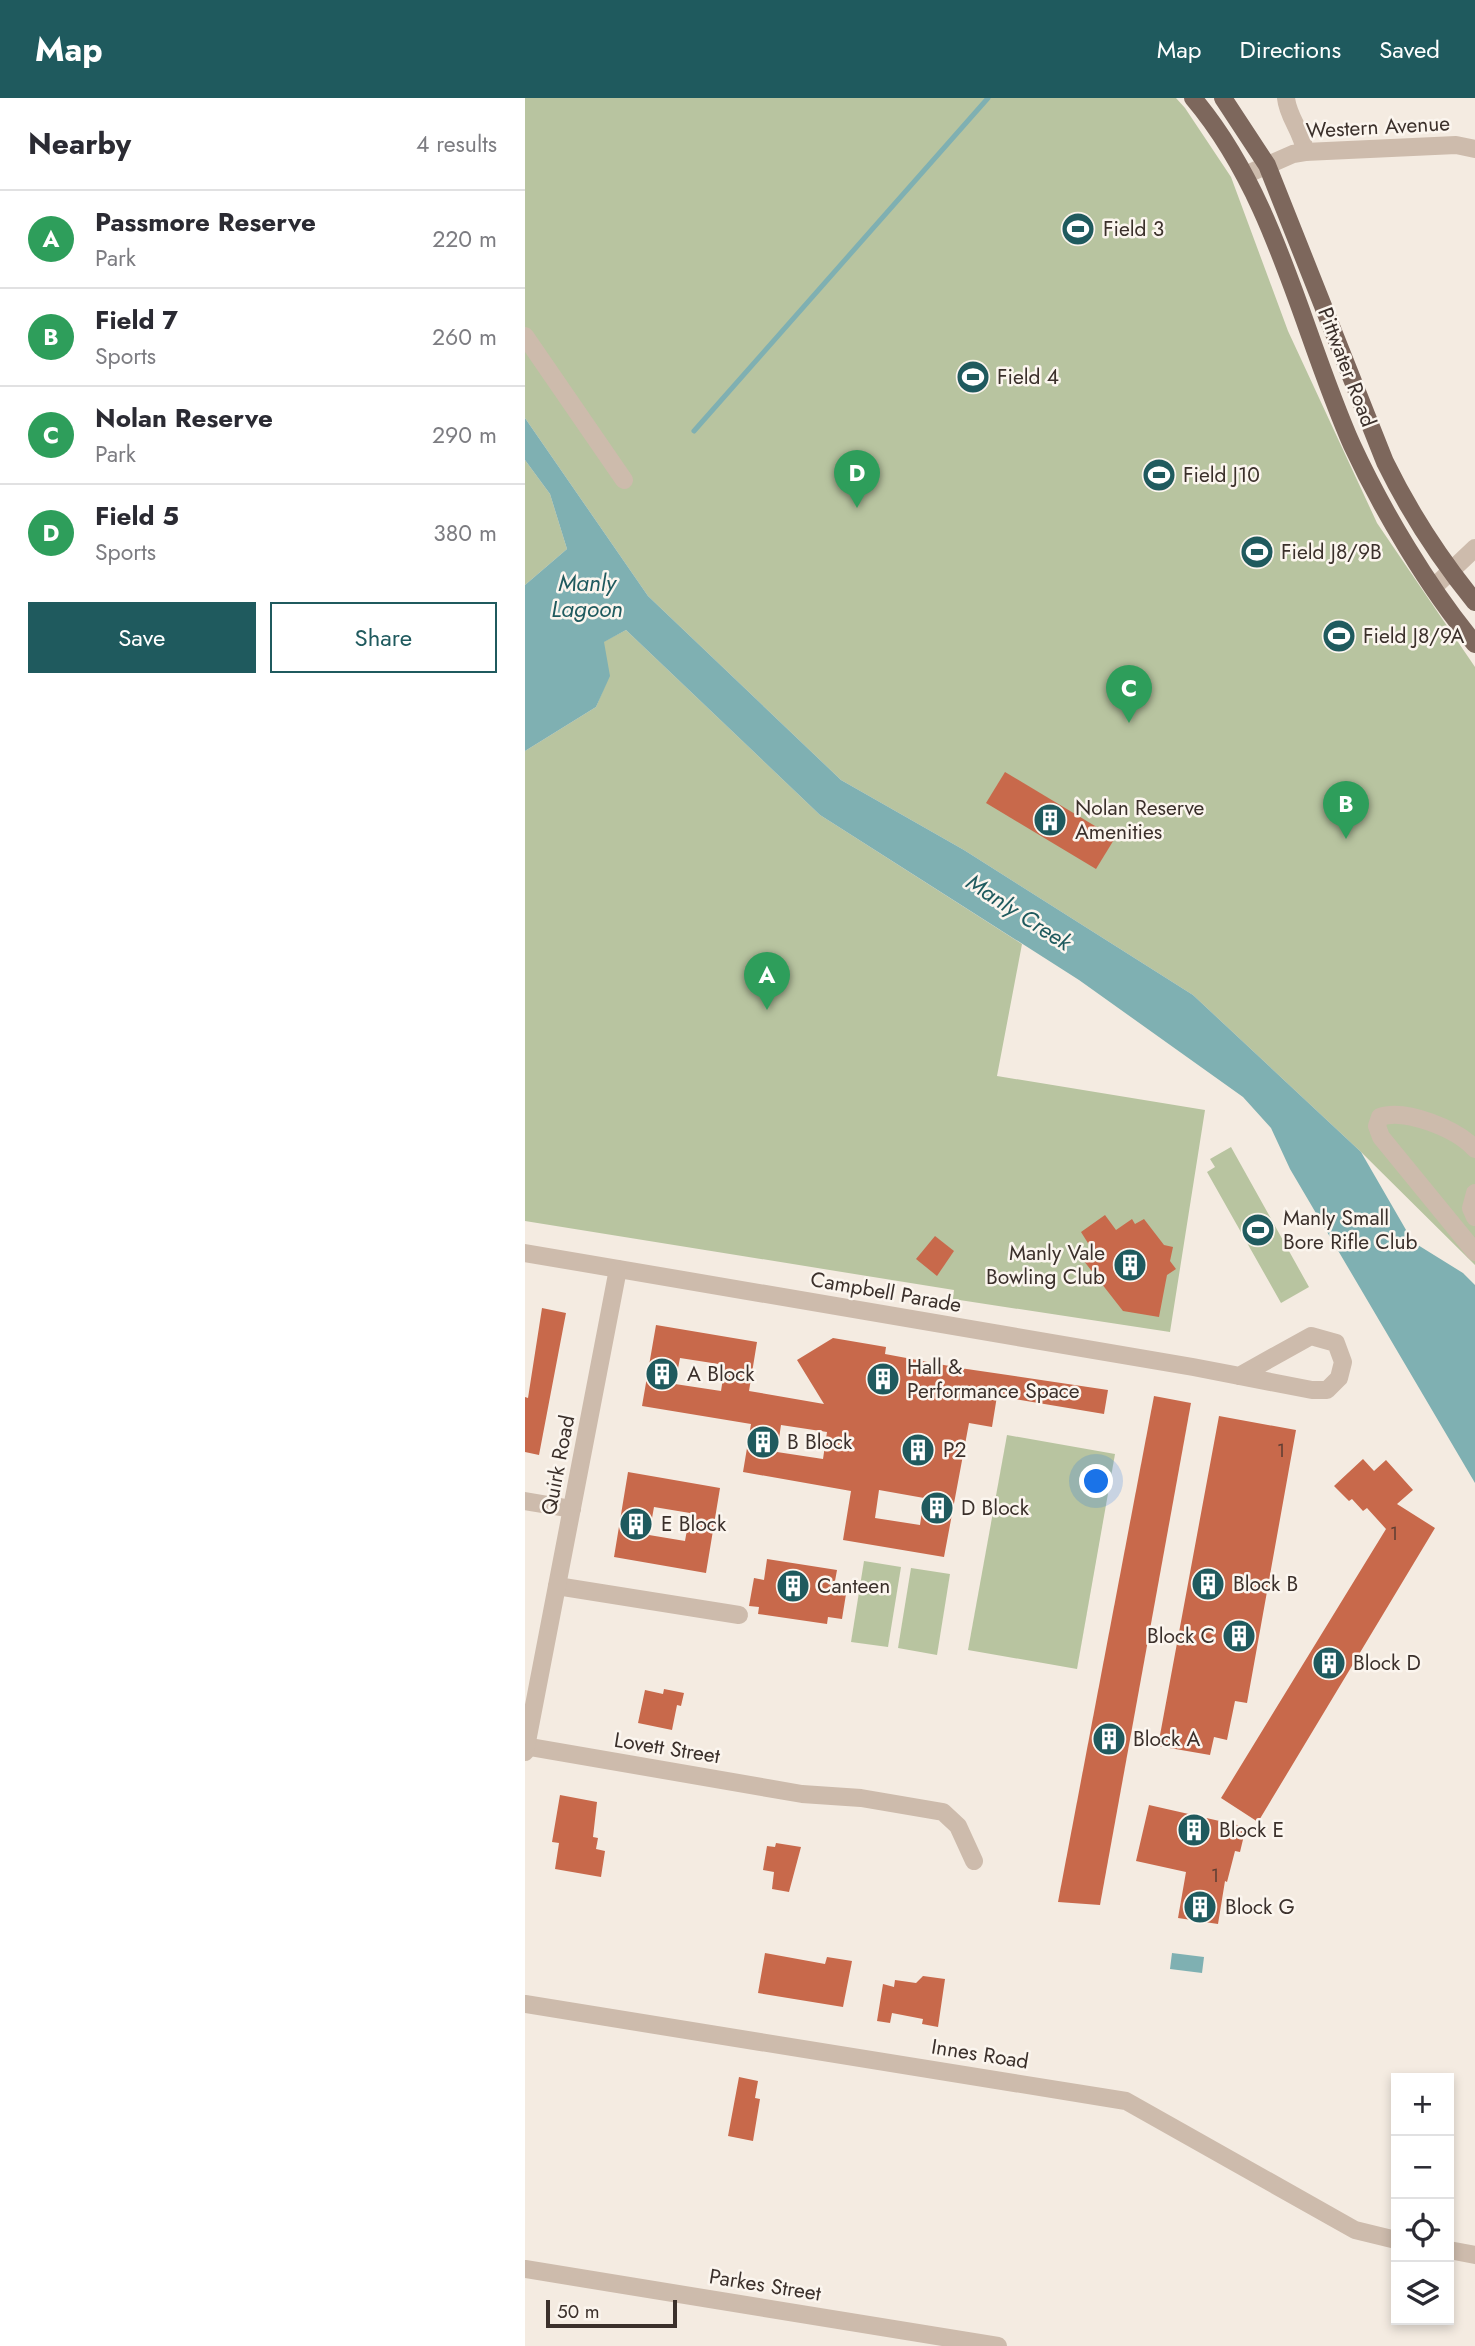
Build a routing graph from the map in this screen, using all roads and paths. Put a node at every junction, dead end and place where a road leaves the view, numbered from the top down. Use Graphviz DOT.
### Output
graph roads {
  1 [pos="1193,98"];
  2 [pos="1223,98"];
  3 [pos="1286,98"];
  4 [pos="1475,149"];
  5 [pos="1305,152"];
  6 [pos="1267,165"];
  7 [pos="1245,175"];
  8 [pos="525,336"];
  9 [pos="624,480"];
  10 [pos="1475,548"];
  11 [pos="1451,572"];
  12 [pos="1434,586"];
  13 [pos="1475,602"];
  14 [pos="1475,644"];
  15 [pos="1475,1149"];
  16 [pos="1475,1193"];
  17 [pos="1475,1217"];
  18 [pos="1475,1252"];
  19 [pos="525,1253"];
  20 [pos="618,1269"];
  21 [pos="1239,1376"];
  22 [pos="525,1501"];
  23 [pos="572,1509"];
  24 [pos="557,1586"];
  25 [pos="739,1615"];
  26 [pos="525,1748"];
  27 [pos="974,1861"];
  28 [pos="525,2004"];
  29 [pos="1391,2239"];
  30 [pos="1454,2251"];
  31 [pos="1475,2255"];
  32 [pos="525,2269"];
  33 [pos="998,2346"];
  1 -- 7 [label="main road, Pittwater Road"];
  2 -- 6 [label="main road, Pittwater Road"];
  3 -- 5 [label="street"];
  4 -- 5 [label="street, Western Avenue"];
  5 -- 6 [label="street, Western Avenue"];
  6 -- 7 [label="street, Western Avenue"];
  6 -- 11 [label="main road, Pittwater Road"];
  7 -- 12 [label="main road, Pittwater Road"];
  8 -- 9 [label="street"];
  10 -- 11 [label="street"];
  11 -- 12 [label="street"];
  11 -- 13 [label="main road, Pittwater Road"];
  12 -- 14 [label="main road, Pittwater Road"];
  15 -- 18 [label="street"];
  16 -- 17 [label="street"];
  19 -- 20 [label="street, Campbell Parade"];
  20 -- 21 [label="street, Campbell Parade"];
  20 -- 23 [label="street, Quirk Road"];
  21 -- 21 [label="street, Campbell Parade"];
  22 -- 23 [label="street"];
  23 -- 24 [label="street, Quirk Road"];
  24 -- 25 [label="street"];
  24 -- 26 [label="street, Quirk Road"];
  26 -- 27 [label="street, Lovett Street"];
  28 -- 29 [label="street, Innes Road"];
  30 -- 31 [label="street"];
  32 -- 33 [label="street, Parkes Street"];
}
